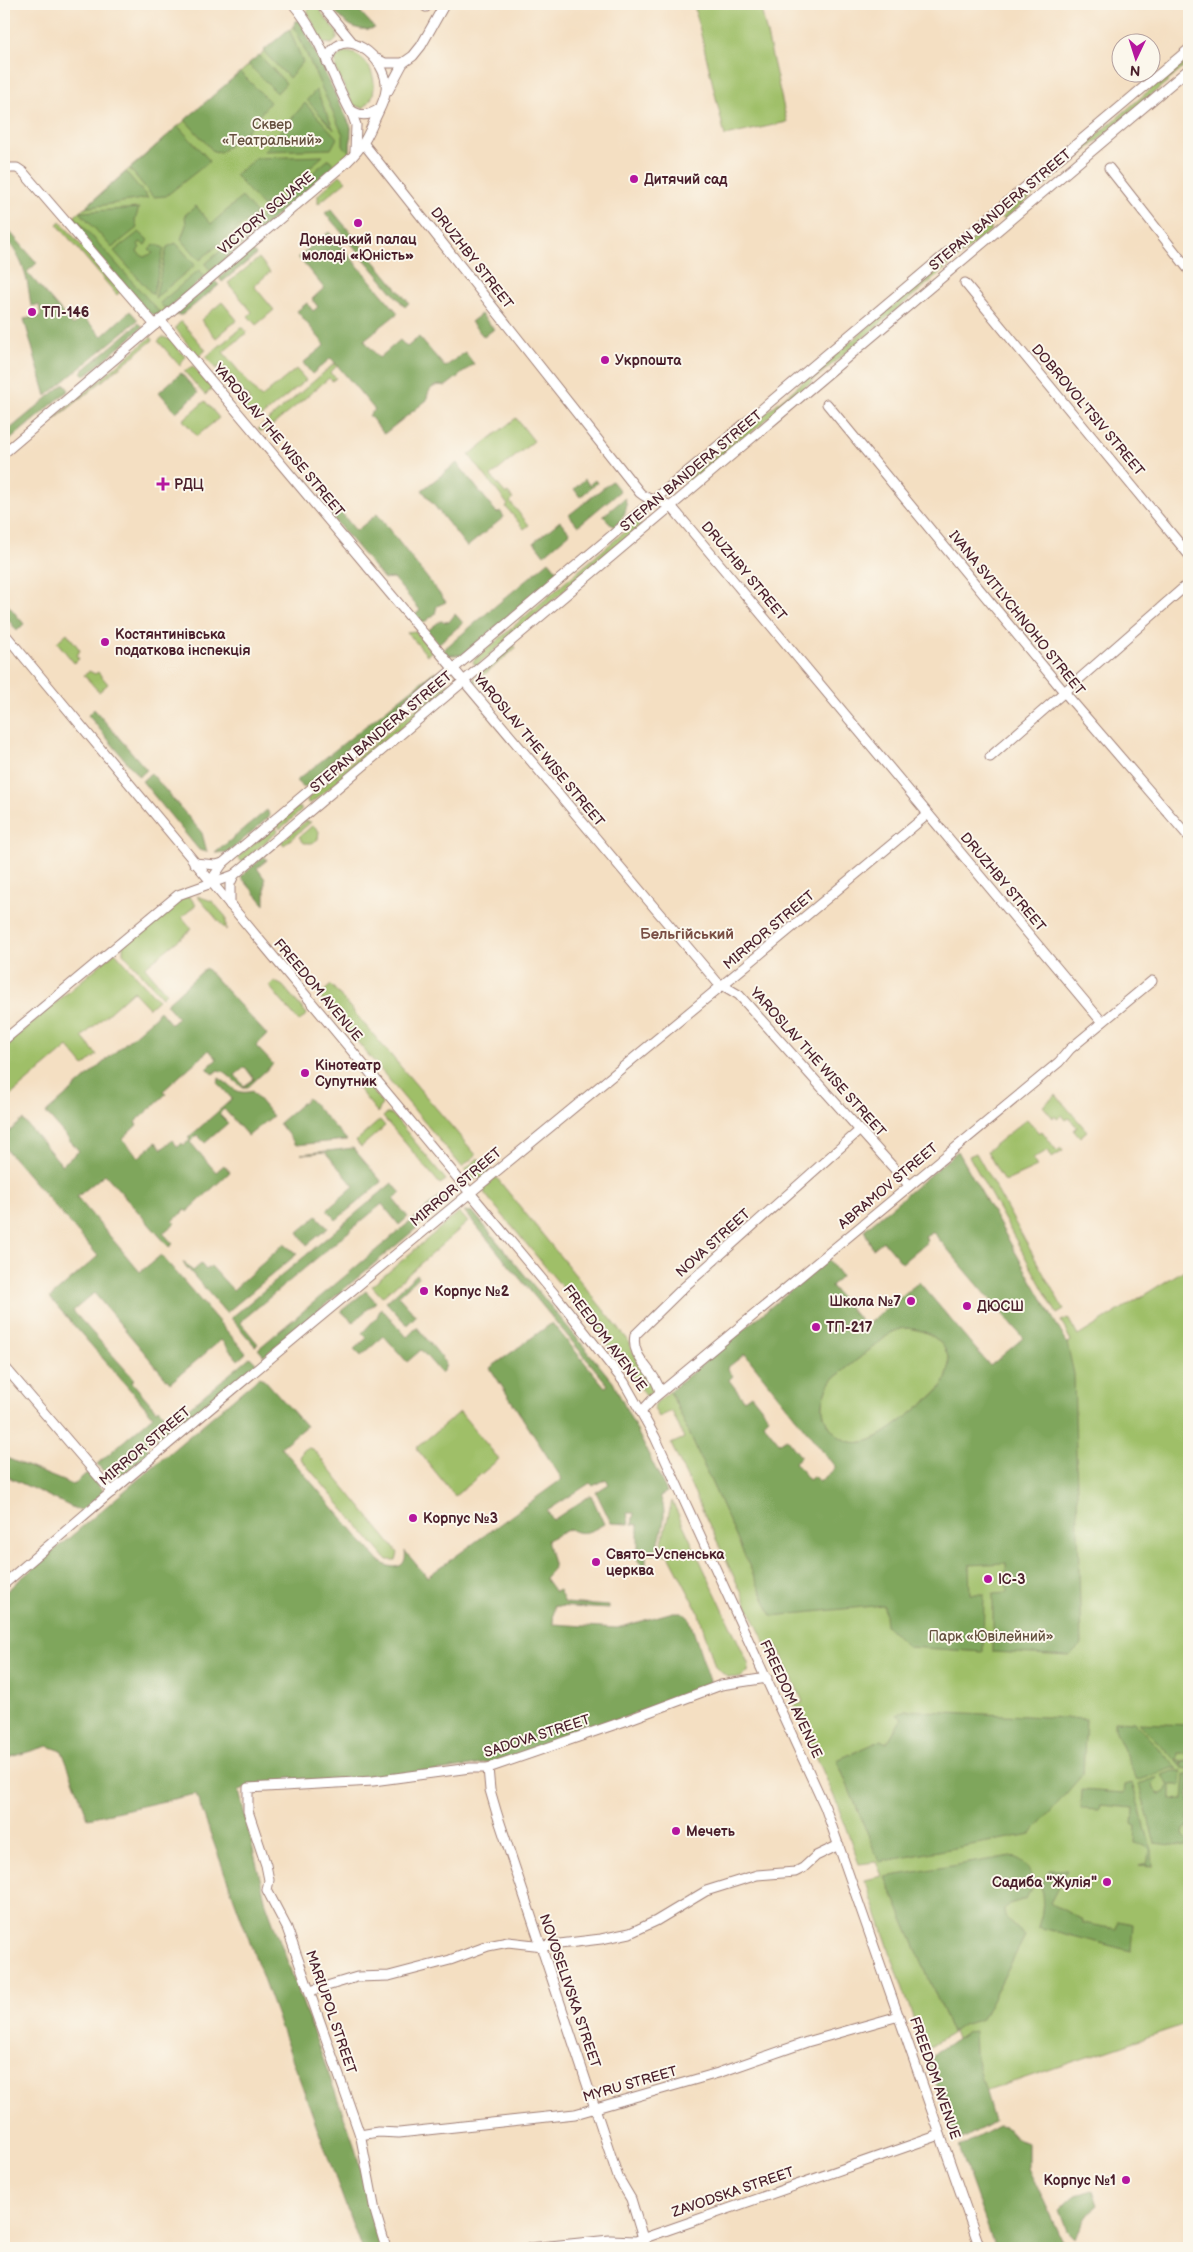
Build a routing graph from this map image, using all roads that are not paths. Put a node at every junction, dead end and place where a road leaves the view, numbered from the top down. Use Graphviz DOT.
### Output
graph roads {
  1 [pos="293,4"];
  2 [pos="321,4"];
  3 [pos="443,7"];
  4 [pos="353,43"];
  5 [pos="1189,49"];
  6 [pos="376,58"];
  7 [pos="327,62"];
  8 [pos="403,63"];
  9 [pos="1189,69"];
  10 [pos="385,96"];
  11 [pos="349,108"];
  12 [pos="379,109"];
  13 [pos="364,144"];
  14 [pos="355,155"];
  15 [pos="4,168"];
  16 [pos="1109,168"];
  17 [pos="996,212"];
  18 [pos="987,220"];
  19 [pos="1005,224"];
  20 [pos="996,232"];
  21 [pos="1189,270"];
  22 [pos="965,283"];
  23 [pos="158,323"];
  24 [pos="828,404"];
  25 [pos="4,453"];
  26 [pos="652,501"];
  27 [pos="671,506"];
  28 [pos="1189,555"];
  29 [pos="1189,583"];
  30 [pos="4,633"];
  31 [pos="453,669"];
  32 [pos="463,681"];
  33 [pos="1065,693"];
  34 [pos="990,758"];
  35 [pos="304,795"];
  36 [pos="295,802"];
  37 [pos="313,808"];
  38 [pos="928,814"];
  39 [pos="304,815"];
  40 [pos="1189,837"];
  41 [pos="194,863"];
  42 [pos="223,863"];
  43 [pos="234,874"];
  44 [pos="210,882"];
  45 [pos="230,905"];
  46 [pos="1152,981"];
  47 [pos="723,986"];
  48 [pos="1102,1022"];
  49 [pos="4,1040"];
  50 [pos="860,1130"];
  51 [pos="910,1185"];
  52 [pos="470,1193"];
  53 [pos="4,1366"];
  54 [pos="660,1392"];
  55 [pos="642,1411"];
  56 [pos="112,1492"];
  57 [pos="4,1584"];
  58 [pos="768,1678"];
  59 [pos="488,1768"];
  60 [pos="248,1788"];
  61 [pos="839,1845"];
  62 [pos="541,1946"];
  63 [pos="310,1991"];
  64 [pos="899,2016"];
  65 [pos="595,2108"];
  66 [pos="360,2135"];
  67 [pos="940,2135"];
  68 [pos="641,2239"];
  69 [pos="386,2248"];
  70 [pos="530,2248"];
  71 [pos="646,2248"];
  72 [pos="980,2248"];
  1 -- 7 [label="street"];
  2 -- 4 [label="street"];
  3 -- 8 [label="street"];
  4 -- 6 [label="street"];
  4 -- 7 [label="street"];
  5 -- 17 [label="street, STEPAN BANDERA STREET"];
  6 -- 8 [label="street"];
  6 -- 10 [label="street"];
  7 -- 11 [label="street"];
  8 -- 10 [label="street"];
  9 -- 19 [label="street, STEPAN BANDERA STREET"];
  10 -- 12 [label="street"];
  11 -- 12 [label="street"];
  11 -- 14 [label="street"];
  12 -- 13 [label="street, VICTORY SQUARE"];
  13 -- 14 [label="street, VICTORY SQUARE"];
  13 -- 26 [label="street, DRUZHBY STREET"];
  14 -- 23 [label="street, VICTORY SQUARE"];
  15 -- 23 [label="street"];
  16 -- 21 [label="street"];
  17 -- 18 [label="street, STEPAN BANDERA STREET"];
  17 -- 19 [label="street"];
  18 -- 20 [label="street"];
  18 -- 26 [label="street, STEPAN BANDERA STREET"];
  19 -- 20 [label="street, STEPAN BANDERA STREET"];
  20 -- 27 [label="street, STEPAN BANDERA STREET"];
  22 -- 28 [label="street, DOBROVOL'TSIV STREET"];
  23 -- 25 [label="street, VICTORY SQUARE"];
  23 -- 31 [label="street, YAROSLAV THE WISE STREET"];
  24 -- 33 [label="street, IVANA SVITLYCHNOHO STREET"];
  26 -- 27 [label="street, DRUZHBY STREET"];
  26 -- 31 [label="street, STEPAN BANDERA STREET"];
  27 -- 32 [label="street, STEPAN BANDERA STREET"];
  27 -- 38 [label="street, DRUZHBY STREET"];
  29 -- 33 [label="street"];
  30 -- 41 [label="street, FREEDOM AVENUE"];
  31 -- 32 [label="street, YAROSLAV THE WISE STREET"];
  31 -- 35 [label="street, STEPAN BANDERA STREET"];
  32 -- 37 [label="street, STEPAN BANDERA STREET"];
  32 -- 47 [label="street, YAROSLAV THE WISE STREET"];
  33 -- 34 [label="street"];
  33 -- 40 [label="street, IVANA SVITLYCHNOHO STREET"];
  35 -- 36 [label="street, STEPAN BANDERA STREET"];
  35 -- 37 [label="street"];
  36 -- 39 [label="street"];
  36 -- 42 [label="street, STEPAN BANDERA STREET"];
  37 -- 39 [label="street, STEPAN BANDERA STREET"];
  38 -- 47 [label="street, MIRROR STREET"];
  38 -- 48 [label="street, DRUZHBY STREET"];
  39 -- 43 [label="street, STEPAN BANDERA STREET"];
  41 -- 42 [label="street"];
  41 -- 44 [label="street, FREEDOM AVENUE"];
  42 -- 44 [label="street, STEPAN BANDERA STREET"];
  43 -- 44 [label="street"];
  43 -- 45 [label="street"];
  44 -- 45 [label="street, FREEDOM AVENUE"];
  44 -- 49 [label="street"];
  45 -- 52 [label="street, FREEDOM AVENUE"];
  46 -- 48 [label="street, ABRAMOV STREET"];
  47 -- 50 [label="street, YAROSLAV THE WISE STREET"];
  47 -- 52 [label="street, MIRROR STREET"];
  48 -- 51 [label="street, ABRAMOV STREET"];
  50 -- 51 [label="street, YAROSLAV THE WISE STREET"];
  50 -- 54 [label="street, NOVA STREET"];
  51 -- 54 [label="street, ABRAMOV STREET"];
  52 -- 55 [label="street, FREEDOM AVENUE"];
  52 -- 56 [label="street, MIRROR STREET"];
  53 -- 56 [label="street"];
  54 -- 55 [label="street, ABRAMOV STREET"];
  55 -- 58 [label="street, FREEDOM AVENUE"];
  56 -- 57 [label="street, MIRROR STREET"];
  58 -- 59 [label="street, SADOVA STREET"];
  58 -- 61 [label="street, FREEDOM AVENUE"];
  59 -- 60 [label="street, SADOVA STREET"];
  59 -- 62 [label="street, NOVOSELIVSKA STREET"];
  60 -- 63 [label="street, MARIUPOL STREET"];
  61 -- 62 [label="street"];
  61 -- 64 [label="street, FREEDOM AVENUE"];
  62 -- 63 [label="street"];
  62 -- 65 [label="street, NOVOSELIVSKA STREET"];
  63 -- 66 [label="street, MARIUPOL STREET"];
  64 -- 65 [label="street, MYRU STREET"];
  64 -- 67 [label="street, FREEDOM AVENUE"];
  65 -- 66 [label="street, MYRU STREET"];
  65 -- 68 [label="street, NOVOSELIVSKA STREET"];
  66 -- 69 [label="street, MARIUPOL STREET"];
  67 -- 68 [label="street, ZAVODSKA STREET"];
  67 -- 72 [label="street, FREEDOM AVENUE"];
  68 -- 70 [label="street, ZAVODSKA STREET"];
  68 -- 71 [label="street, NOVOSELIVSKA STREET"];
}
